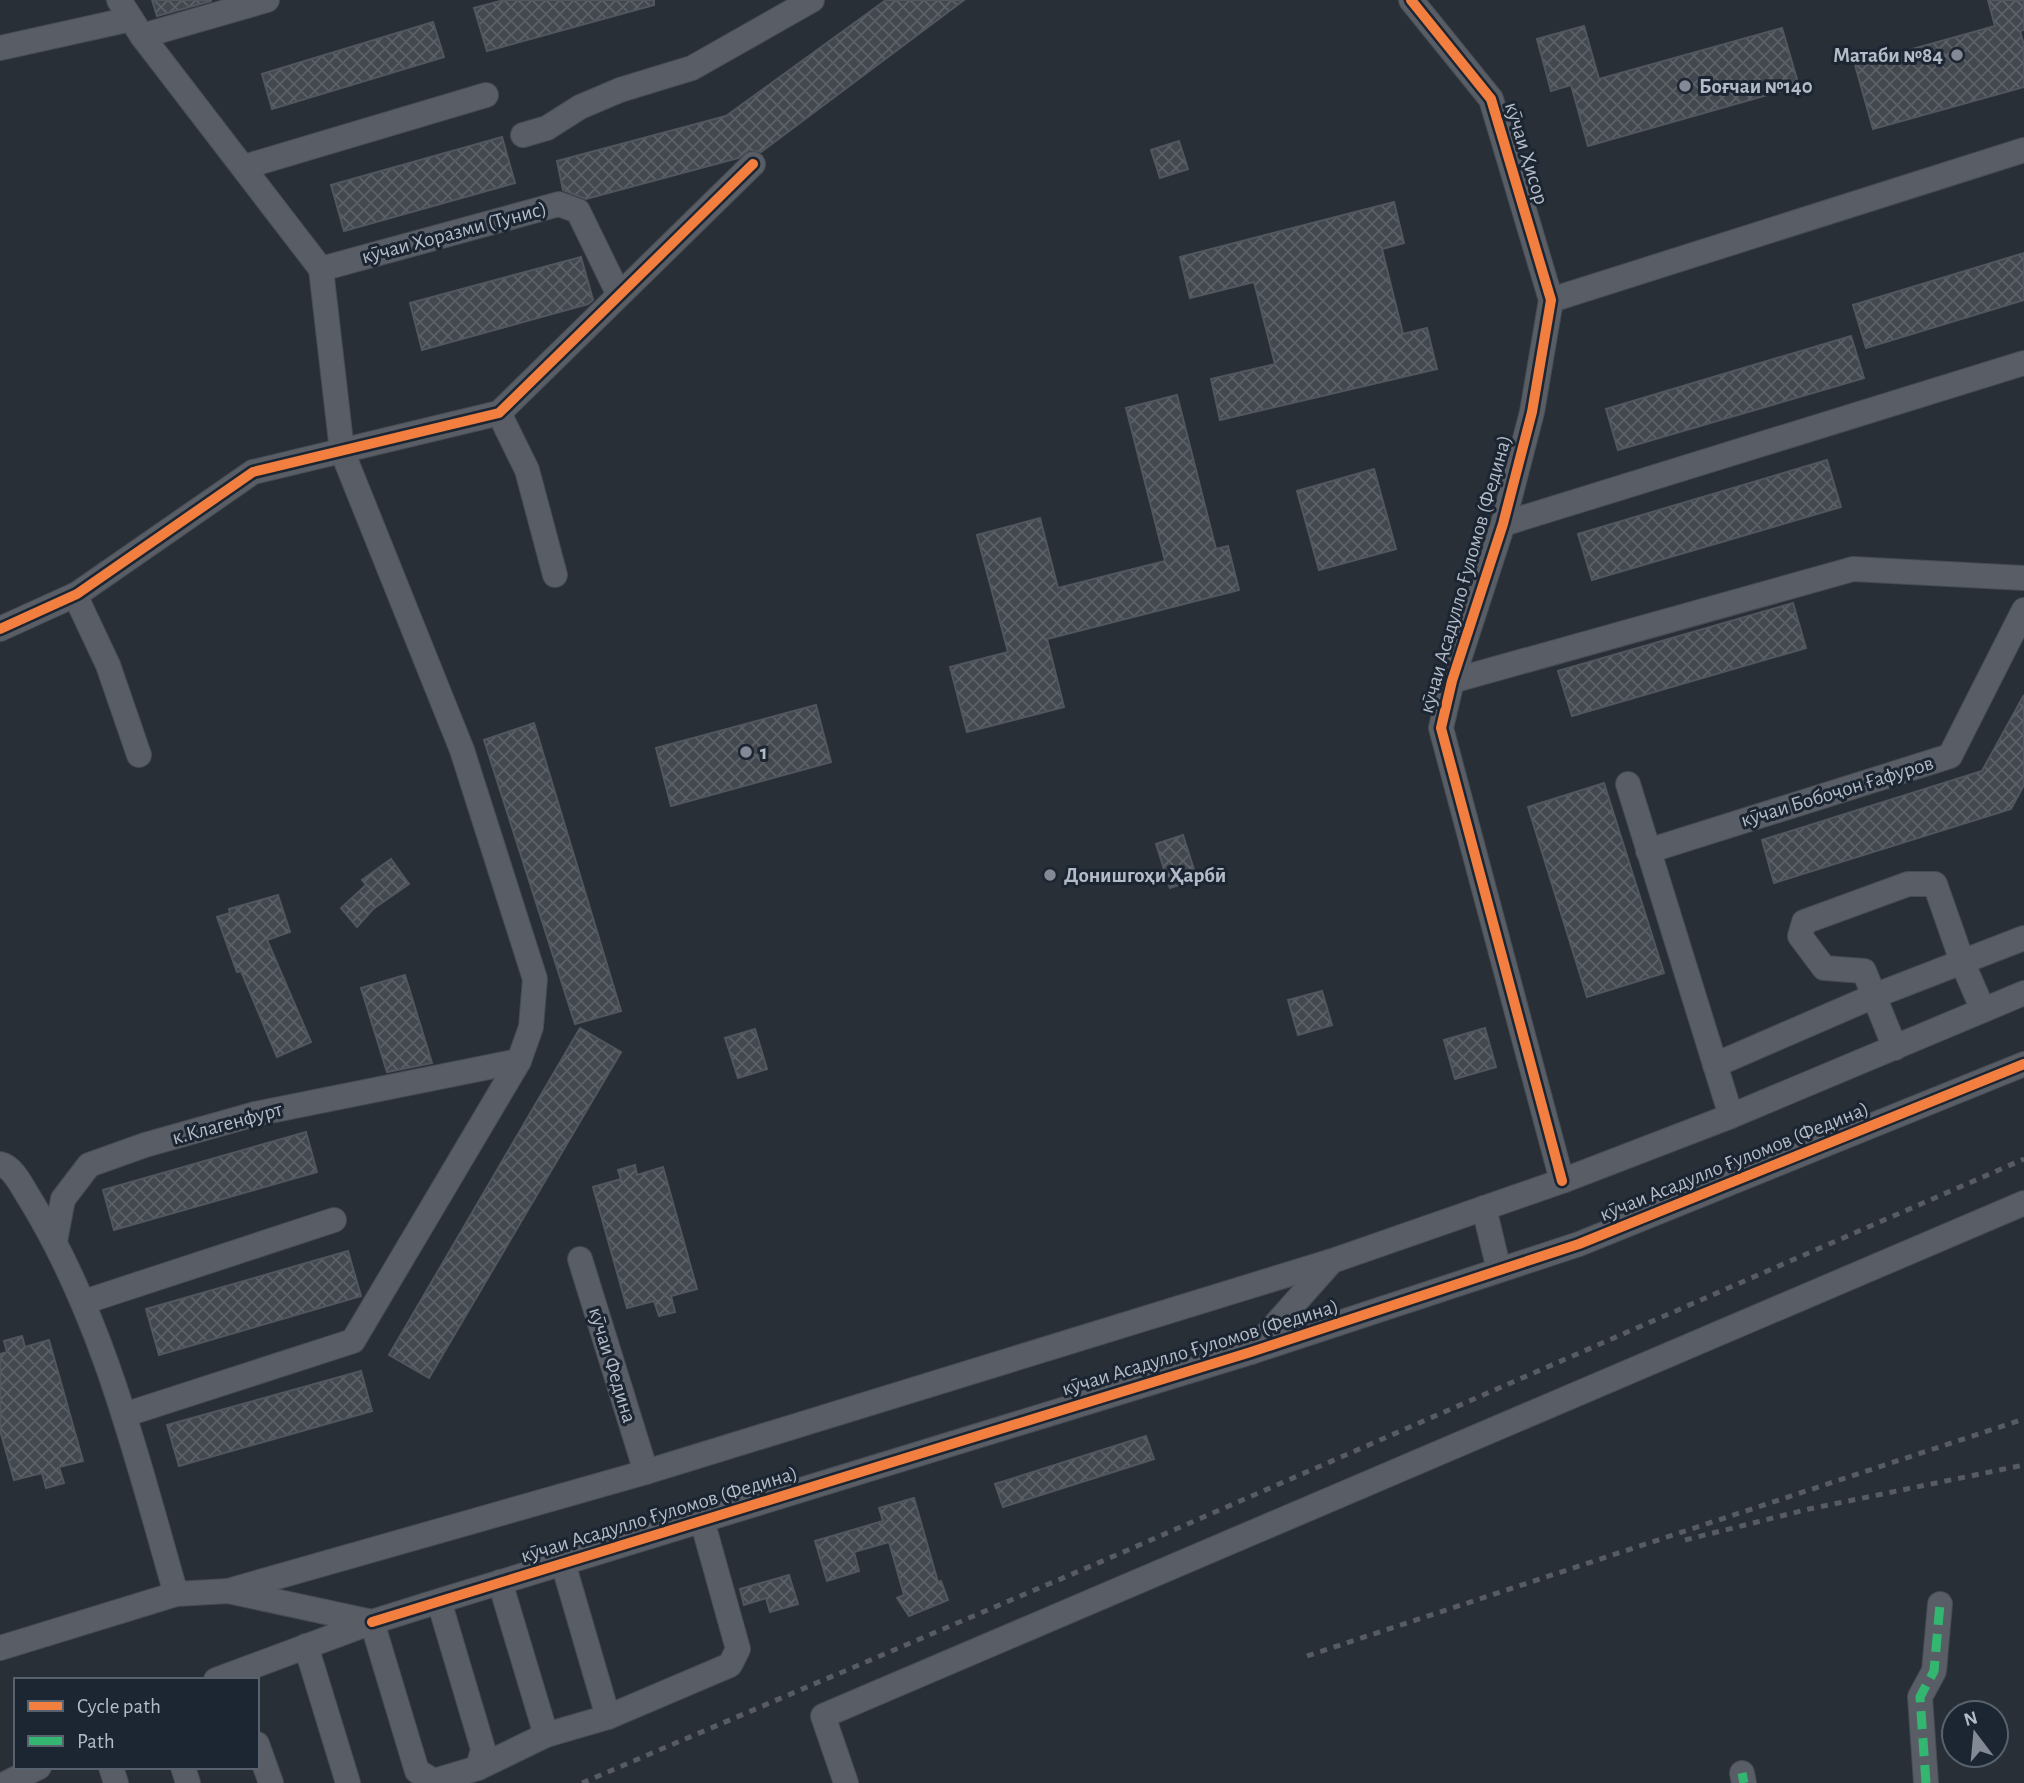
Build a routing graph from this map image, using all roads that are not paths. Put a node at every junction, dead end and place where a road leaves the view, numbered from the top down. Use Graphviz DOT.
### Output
graph roads {
  1 [pos="267,0"];
  2 [pos="812,0"];
  3 [pos="1411,0"];
  4 [pos="217,7"];
  5 [pos="131,19"];
  6 [pos="0,48"];
  7 [pos="486,95"];
  8 [pos="523,135"];
  9 [pos="2024,150"];
  10 [pos="752,164"];
  11 [pos="244,167"];
  12 [pos="321,269"];
  13 [pos="619,295"];
  14 [pos="1551,300"];
  15 [pos="2024,363"];
  16 [pos="499,413"];
  17 [pos="342,451"];
  18 [pos="1503,524"];
  19 [pos="555,575"];
  20 [pos="2024,578"];
  21 [pos="75,595"];
  22 [pos="2024,610"];
  23 [pos="0,629"];
  24 [pos="1452,681"];
  25 [pos="139,755"];
  26 [pos="1628,784"];
  27 [pos="1648,851"];
  28 [pos="2024,938"];
  29 [pos="1962,964"];
  30 [pos="2024,993"];
  31 [pos="1874,996"];
  32 [pos="1983,1010"];
  33 [pos="1895,1048"];
  34 [pos="519,1062"];
  35 [pos="2024,1064"];
  36 [pos="1715,1065"];
  37 [pos="1731,1116"];
  38 [pos="0,1164"];
  39 [pos="1562,1181"];
  40 [pos="2024,1203"];
  41 [pos="1484,1208"];
  42 [pos="334,1220"];
  43 [pos="55,1241"];
  44 [pos="580,1259"];
  45 [pos="1332,1261"];
  46 [pos="1499,1270"];
  47 [pos="85,1302"];
  48 [pos="1251,1352"];
  49 [pos="124,1415"];
  50 [pos="646,1472"];
  51 [pos="702,1520"];
  52 [pos="563,1563"];
  53 [pos="500,1582"];
  54 [pos="228,1591"];
  55 [pos="176,1594"];
  56 [pos="439,1601"];
  57 [pos="1940,1604"];
  58 [pos="372,1622"];
  59 [pos="306,1646"];
  60 [pos="0,1648"];
  61 [pos="228,1678"];
  62 [pos="608,1717"];
  63 [pos="546,1735"];
  64 [pos="259,1750"];
  65 [pos="478,1768"];
  66 [pos="271,1783"];
  67 [pos="348,1783"];
  68 [pos="846,1783"];
  69 [pos="1926,1783"];
  1 -- 4 [label="street"];
  2 -- 8 [label="street"];
  3 -- 14 [label="street, кӯчаи Ҳисор"];
  4 -- 5 [label="street"];
  5 -- 6 [label="street"];
  5 -- 11 [label="street"];
  7 -- 11 [label="street"];
  9 -- 14 [label="street"];
  10 -- 13 [label="street"];
  11 -- 12 [label="street"];
  12 -- 13 [label="street, кӯчаи Хоразми (Тунис)"];
  12 -- 17 [label="street"];
  13 -- 16 [label="street"];
  14 -- 18 [label="street, кӯчаи Асадулло Ғуломов (Федина)"];
  15 -- 18 [label="street"];
  16 -- 17 [label="street"];
  16 -- 19 [label="street"];
  17 -- 21 [label="street"];
  17 -- 34 [label="street"];
  18 -- 24 [label="street, кӯчаи Асадулло Ғуломов (Федина)"];
  20 -- 24 [label="street"];
  21 -- 23 [label="street"];
  21 -- 25 [label="street"];
  22 -- 27 [label="street, кӯчаи Бобоҷон Ғафуров"];
  24 -- 39 [label="street, кӯчаи Асадулло Ғуломов (Федина)"];
  26 -- 27 [label="street"];
  27 -- 36 [label="street"];
  28 -- 29 [label="street"];
  29 -- 31 [label="street"];
  29 -- 31 [label="street"];
  29 -- 32 [label="street"];
  30 -- 32 [label="street"];
  31 -- 33 [label="street"];
  31 -- 36 [label="street"];
  32 -- 33 [label="street"];
  33 -- 37 [label="street"];
  34 -- 43 [label="street, к.Клагенфурт"];
  34 -- 49 [label="street"];
  35 -- 46 [label="street, кӯчаи Асадулло Ғуломов (Федина)"];
  36 -- 37 [label="street"];
  37 -- 39 [label="street"];
  38 -- 43 [label="street"];
  39 -- 41 [label="street"];
  40 -- 68 [label="street"];
  41 -- 45 [label="street"];
  41 -- 46 [label="street"];
  42 -- 47 [label="street"];
  43 -- 47 [label="street"];
  44 -- 50 [label="street, кӯчаи Федина"];
  45 -- 48 [label="street"];
  45 -- 50 [label="street"];
  46 -- 48 [label="street, кӯчаи Асадулло Ғуломов (Федина)"];
  47 -- 49 [label="street"];
  48 -- 51 [label="street, кӯчаи Асадулло Ғуломов (Федина)"];
  49 -- 55 [label="street"];
  50 -- 54 [label="street"];
  51 -- 52 [label="street, кӯчаи Асадулло Ғуломов (Федина)"];
  51 -- 62 [label="street"];
  52 -- 53 [label="street, кӯчаи Асадулло Ғуломов (Федина)"];
  52 -- 62 [label="street"];
  53 -- 56 [label="street, кӯчаи Асадулло Ғуломов (Федина)"];
  53 -- 63 [label="street"];
  54 -- 55 [label="street, кӯчаи Асадулло Ғуломов (Федина)"];
  54 -- 58 [label="street, кӯчаи Асадулло Ғуломов (Федина)"];
  55 -- 60 [label="street, кӯчаи Асадулло Ғуломов (Федина)"];
  56 -- 58 [label="street, кӯчаи Асадулло Ғуломов (Федина)"];
  56 -- 65 [label="street"];
  57 -- 69 [label="street"];
  58 -- 59 [label="street, кӯчаи Асадулло Ғуломов (Федина)"];
  58 -- 65 [label="street"];
  59 -- 61 [label="street, кӯчаи Асадулло Ғуломов (Федина)"];
  59 -- 67 [label="street"];
  62 -- 63 [label="street"];
  63 -- 65 [label="street"];
  64 -- 66 [label="street"];
}
